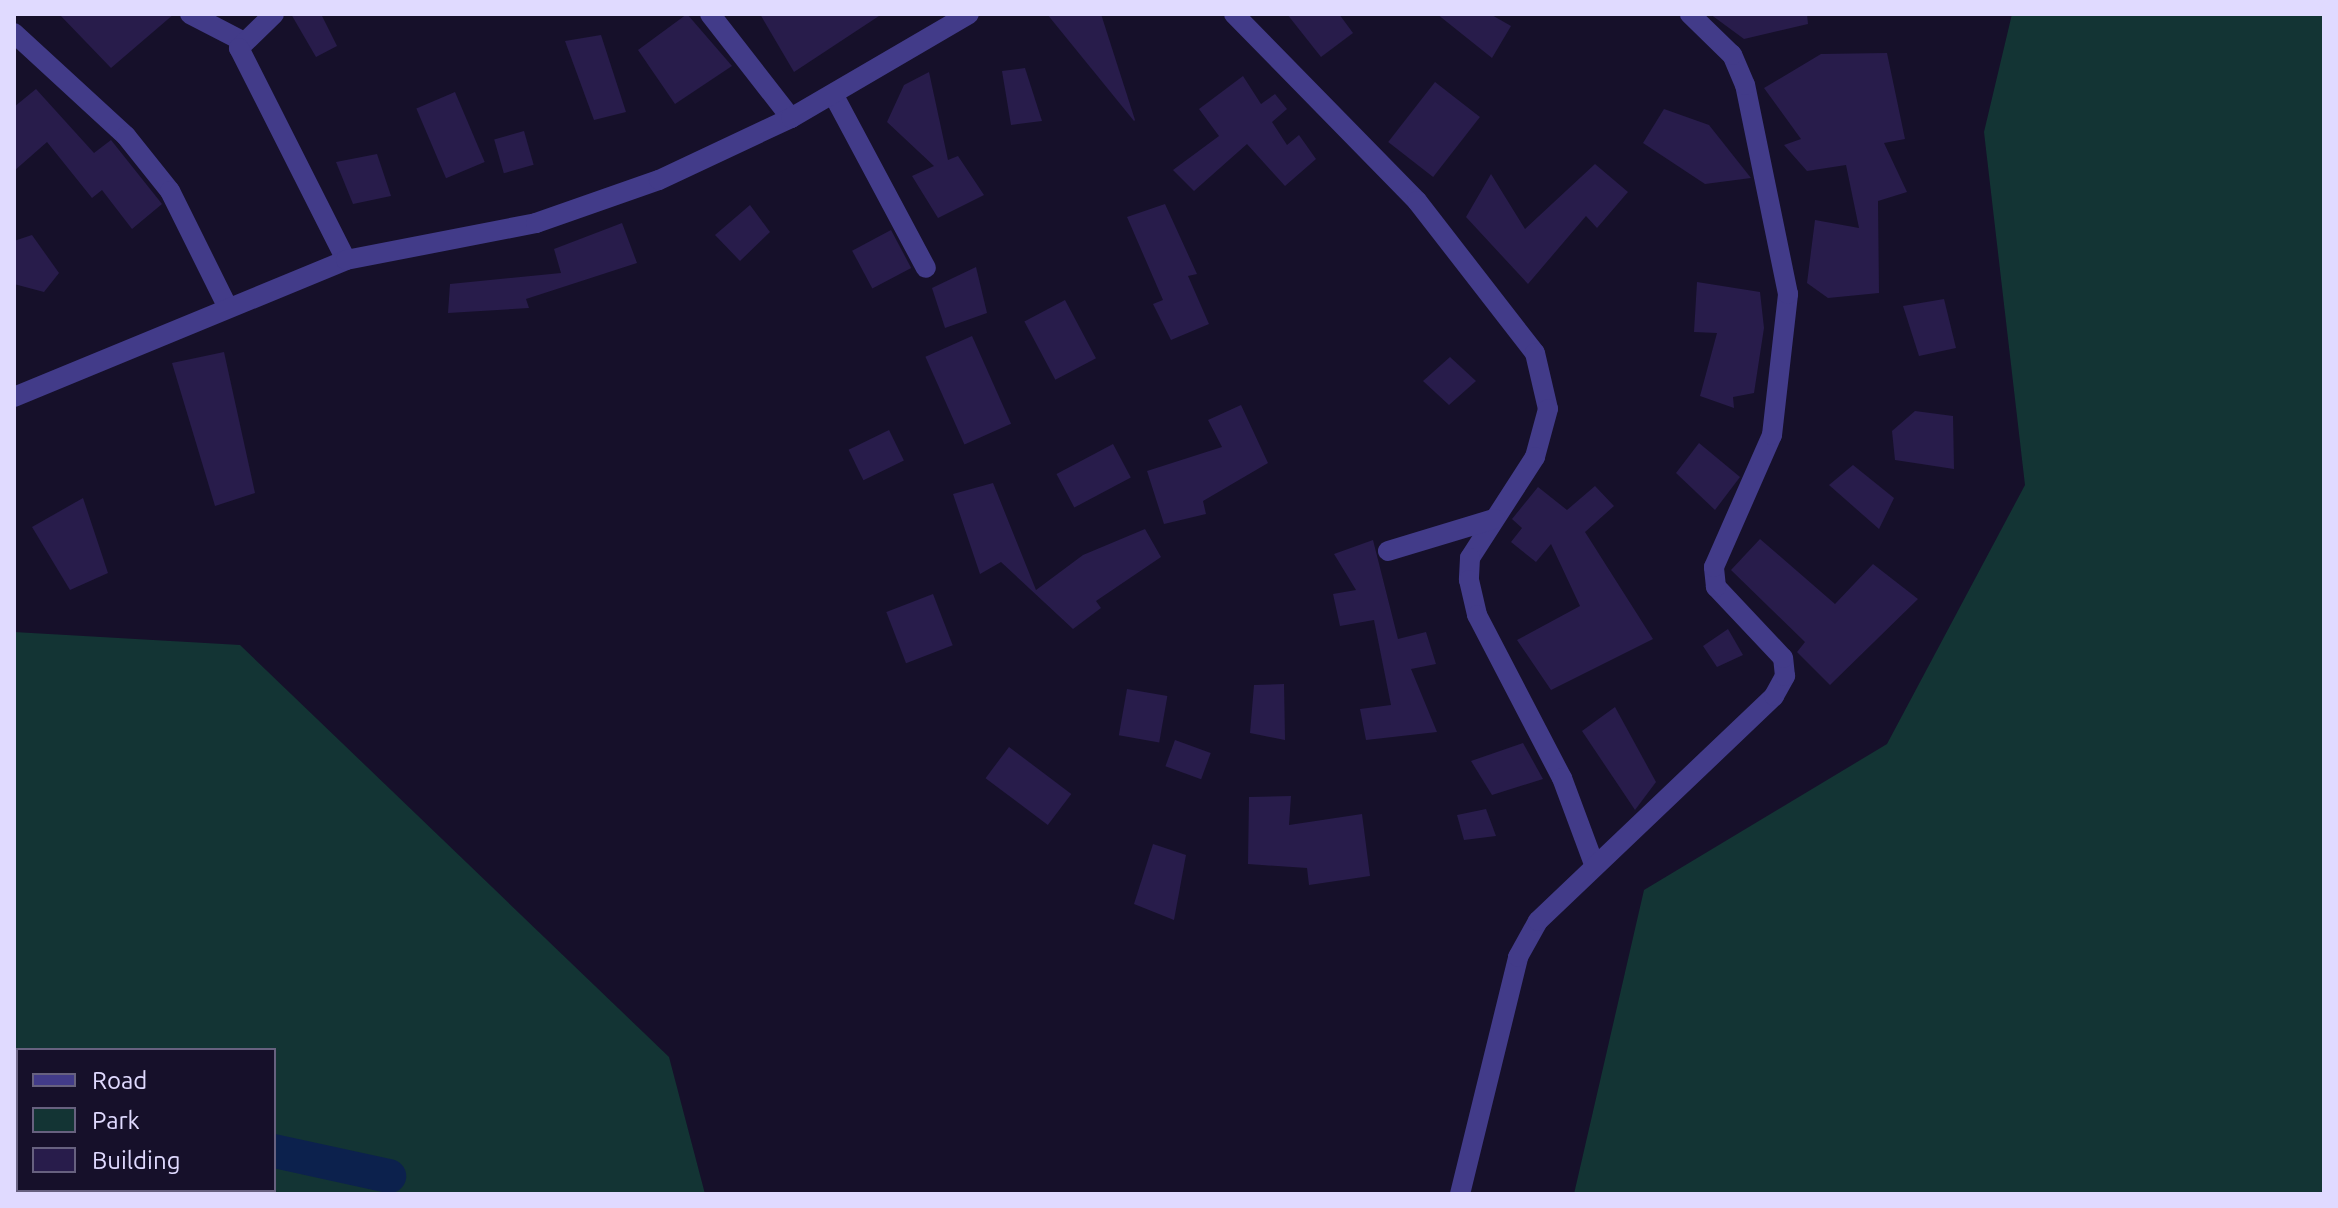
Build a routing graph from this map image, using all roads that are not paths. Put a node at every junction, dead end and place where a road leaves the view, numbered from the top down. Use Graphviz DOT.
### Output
graph roads {
  1 [pos="190,14"];
  2 [pos="274,14"];
  3 [pos="710,14"];
  4 [pos="969,14"];
  5 [pos="1234,14"];
  6 [pos="1690,14"];
  7 [pos="14,33"];
  8 [pos="242,41"];
  9 [pos="833,94"];
  10 [pos="791,118"];
  11 [pos="346,260"];
  12 [pos="926,268"];
  13 [pos="226,304"];
  14 [pos="14,397"];
  15 [pos="1494,519"];
  16 [pos="1388,551"];
  17 [pos="1594,864"];
  18 [pos="1460,1194"];
  1 -- 8 [label="street"];
  2 -- 8 [label="street"];
  3 -- 10 [label="street"];
  4 -- 9 [label="street"];
  5 -- 15 [label="street"];
  6 -- 17 [label="street"];
  7 -- 13 [label="street"];
  8 -- 11 [label="street"];
  9 -- 10 [label="street"];
  9 -- 12 [label="street"];
  10 -- 11 [label="street"];
  11 -- 13 [label="street"];
  13 -- 14 [label="street"];
  15 -- 16 [label="street"];
  15 -- 17 [label="street"];
  17 -- 18 [label="street"];
}
